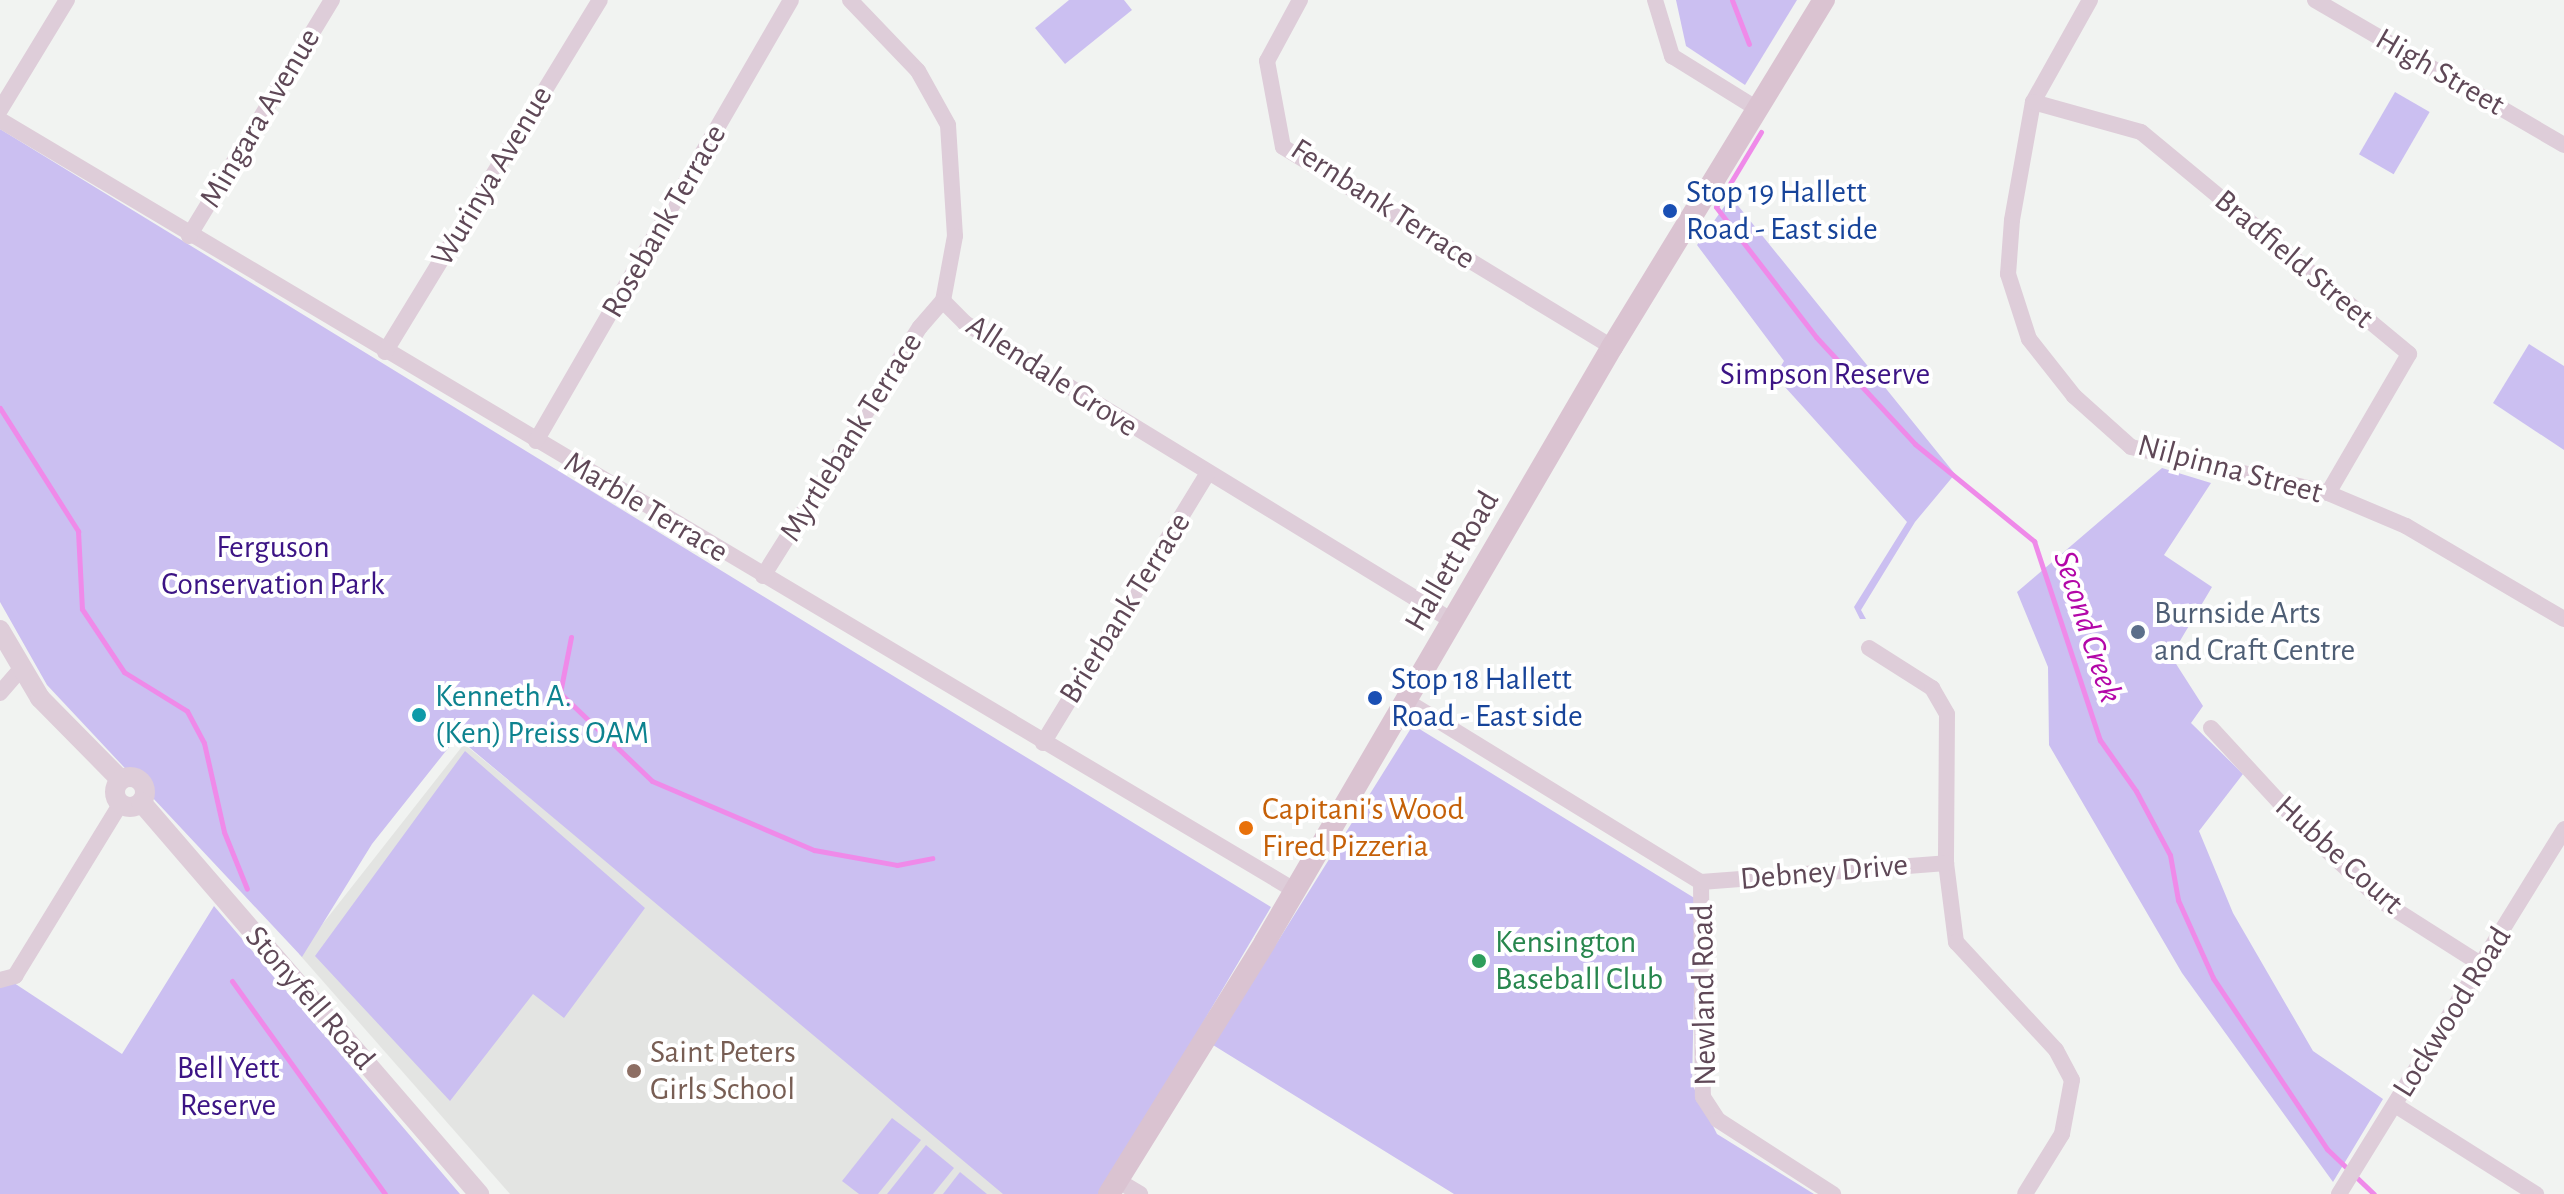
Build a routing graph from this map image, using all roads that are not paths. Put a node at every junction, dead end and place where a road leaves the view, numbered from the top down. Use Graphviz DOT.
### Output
graph roads {
  1 [pos="67,0"];
  2 [pos="332,0"];
  3 [pos="600,0"];
  4 [pos="791,0"];
  5 [pos="850,0"];
  6 [pos="1300,0"];
  7 [pos="1655,0"];
  8 [pos="1824,0"];
  9 [pos="2090,0"];
  10 [pos="2315,0"];
  11 [pos="2033,102"];
  12 [pos="0,110"];
  13 [pos="1759,110"];
  14 [pos="0,120"];
  15 [pos="2564,145"];
  16 [pos="189,236"];
  17 [pos="943,301"];
  18 [pos="1612,347"];
  19 [pos="385,352"];
  20 [pos="536,441"];
  21 [pos="1207,474"];
  22 [pos="2328,493"];
  23 [pos="763,576"];
  24 [pos="2564,619"];
  25 [pos="1454,622"];
  26 [pos="0,630"];
  27 [pos="1869,648"];
  28 [pos="21,669"];
  29 [pos="0,693"];
  30 [pos="1408,702"];
  31 [pos="2211,728"];
  32 [pos="1043,743"];
  33 [pos="131,802"];
  34 [pos="2561,841"];
  35 [pos="1946,863"];
  36 [pos="1701,882"];
  37 [pos="1294,890"];
  38 [pos="2482,965"];
  39 [pos="0,980"];
  40 [pos="2395,1105"];
  41 [pos="1113,1187"];
  42 [pos="2342,1189"];
  43 [pos="479,1194"];
  44 [pos="1140,1194"];
  45 [pos="1833,1194"];
  46 [pos="2025,1194"];
  47 [pos="2536,1194"];
  1 -- 12 [label="street"];
  2 -- 16 [label="street, Mingara Avenue"];
  3 -- 19 [label="street, Wurinya Avenue"];
  4 -- 20 [label="street, Rosebank Terrace"];
  5 -- 17 [label="street, Allendale Grove"];
  6 -- 18 [label="street, Fernbank Terrace"];
  7 -- 13 [label="street"];
  8 -- 13 [label="main road, Hallett Road"];
  9 -- 11 [label="street, Nilpinna Street"];
  10 -- 15 [label="street, High Street"];
  11 -- 22 [label="street, Nilpinna Street"];
  11 -- 22 [label="street, Bradfield Street"];
  13 -- 18 [label="main road, Hallett Road"];
  14 -- 16 [label="street, Marble Terrace"];
  16 -- 19 [label="street, Marble Terrace"];
  17 -- 21 [label="street, Allendale Grove"];
  17 -- 23 [label="street, Myrtlebank Terrace"];
  18 -- 25 [label="main road, Hallett Road"];
  19 -- 20 [label="street, Marble Terrace"];
  20 -- 23 [label="street, Marble Terrace"];
  21 -- 25 [label="street, Allendale Grove"];
  21 -- 32 [label="street, Brierbank Terrace"];
  22 -- 24 [label="street, Nilpinna Street"];
  23 -- 32 [label="street, Marble Terrace"];
  25 -- 30 [label="main road, Hallett Road"];
  26 -- 28 [label="street"];
  27 -- 35 [label="street"];
  28 -- 29 [label="street"];
  28 -- 33 [label="street"];
  30 -- 36 [label="street, Newland Road"];
  30 -- 37 [label="main road, Hallett Road"];
  31 -- 38 [label="street, Hubbe Court"];
  32 -- 37 [label="street, Marble Terrace"];
  33 -- 39 [label="street"];
  33 -- 43 [label="street, Stonyfell Road"];
  34 -- 38 [label="street, Lockwood Road"];
  35 -- 36 [label="street, Debney Drive"];
  35 -- 46 [label="street"];
  36 -- 45 [label="street, Newland Road"];
  37 -- 41 [label="main road, Hallett Road"];
  38 -- 40 [label="street, Lockwood Road"];
  40 -- 42 [label="street, Lockwood Road"];
  40 -- 47 [label="street"];
  41 -- 44 [label="street"];
}
